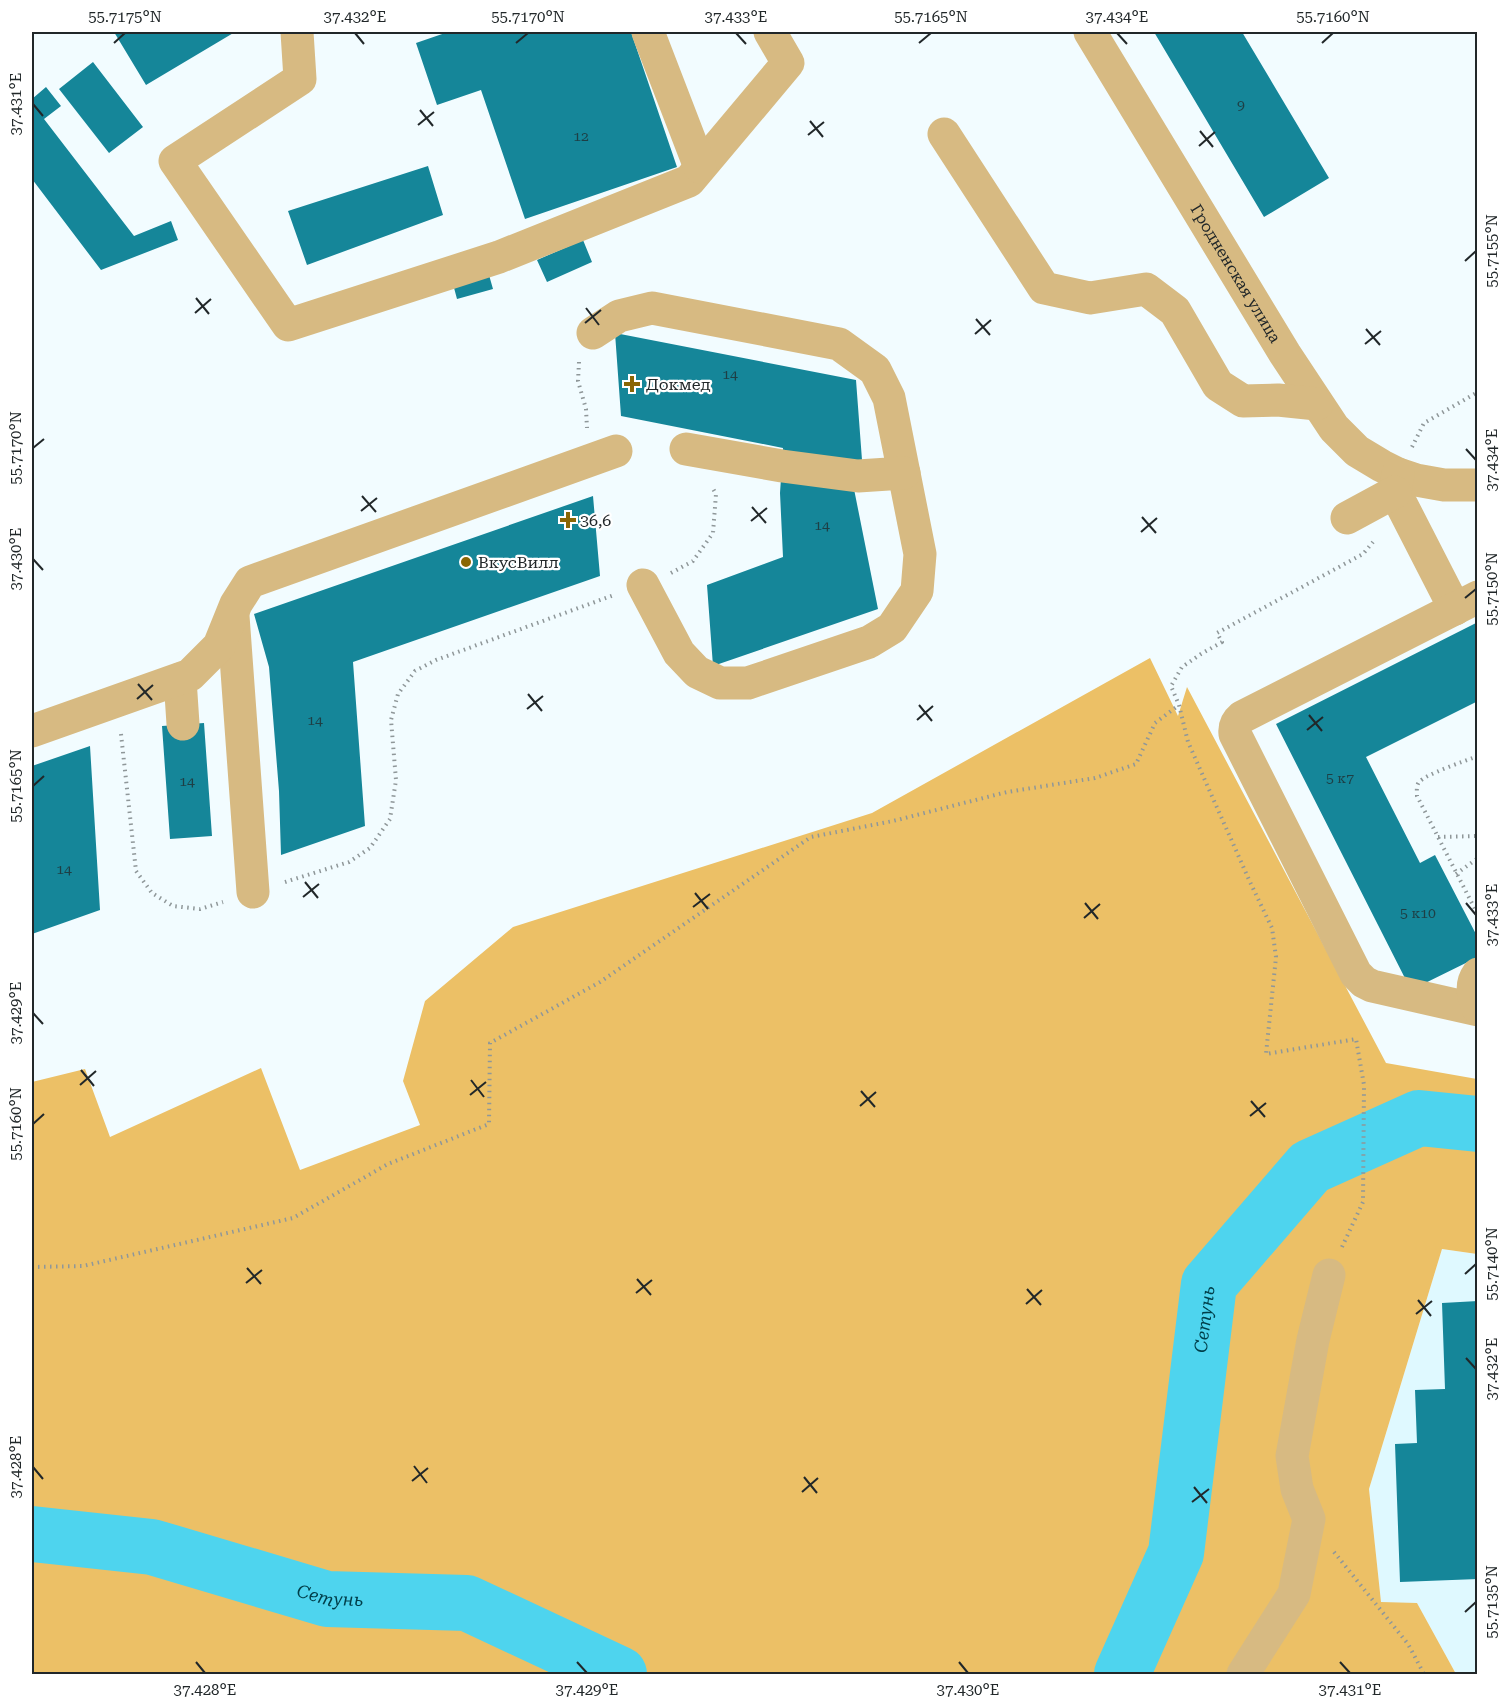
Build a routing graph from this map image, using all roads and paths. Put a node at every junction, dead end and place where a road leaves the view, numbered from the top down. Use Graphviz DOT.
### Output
graph roads {
  1 [pos="297,32"];
  2 [pos="648,32"];
  3 [pos="770,32"];
  4 [pos="1090,32"];
  5 [pos="944,134"];
  6 [pos="700,167"];
  7 [pos="593,333"];
  8 [pos="1478,392"];
  9 [pos="1317,404"];
  10 [pos="686,449"];
  11 [pos="616,451"];
  12 [pos="574,466"];
  13 [pos="904,473"];
  14 [pos="1403,482"];
  15 [pos="1478,485"];
  16 [pos="1347,518"];
  17 [pos="1363,554"];
  18 [pos="642,585"];
  19 [pos="1466,603"];
  20 [pos="233,611"];
  21 [pos="180,679"];
  22 [pos="117,700"];
  23 [pos="1179,705"];
  24 [pos="183,724"];
  25 [pos="32,730"];
  26 [pos="1477,758"];
  27 [pos="1478,836"];
  28 [pos="1438,837"];
  29 [pos="1478,858"];
  30 [pos="1456,874"];
  31 [pos="253,892"];
  32 [pos="1478,915"];
  33 [pos="1478,974"];
  34 [pos="1478,1009"];
  35 [pos="32,1267"];
  36 [pos="1329,1275"];
  37 [pos="1309,1519"];
  38 [pos="1243,1674"];
  39 [pos="1424,1674"];
  1 -- 6 [label="street"];
  2 -- 6 [label="street"];
  3 -- 6 [label="street"];
  4 -- 9 [label="street, Гродненская улица"];
  5 -- 9 [label="street"];
  7 -- 12 [label="path"];
  7 -- 13 [label="street"];
  8 -- 14 [label="path"];
  9 -- 14 [label="street, Гродненская улица"];
  10 -- 13 [label="street"];
  10 -- 18 [label="path"];
  11 -- 12 [label="street"];
  12 -- 20 [label="street"];
  13 -- 18 [label="street"];
  14 -- 15 [label="street"];
  14 -- 16 [label="street"];
  14 -- 19 [label="street"];
  17 -- 23 [label="path"];
  18 -- 31 [label="path"];
  19 -- 34 [label="street"];
  20 -- 21 [label="street"];
  20 -- 31 [label="street"];
  21 -- 22 [label="street"];
  21 -- 24 [label="street"];
  22 -- 25 [label="street"];
  22 -- 31 [label="path"];
  23 -- 35 [label="path"];
  23 -- 36 [label="path"];
  26 -- 28 [label="path"];
  27 -- 28 [label="path"];
  28 -- 30 [label="path"];
  29 -- 30 [label="path"];
  30 -- 32 [label="path"];
  33 -- 34 [label="street"];
  36 -- 37 [label="street"];
  37 -- 38 [label="street"];
  37 -- 39 [label="path"];
}
